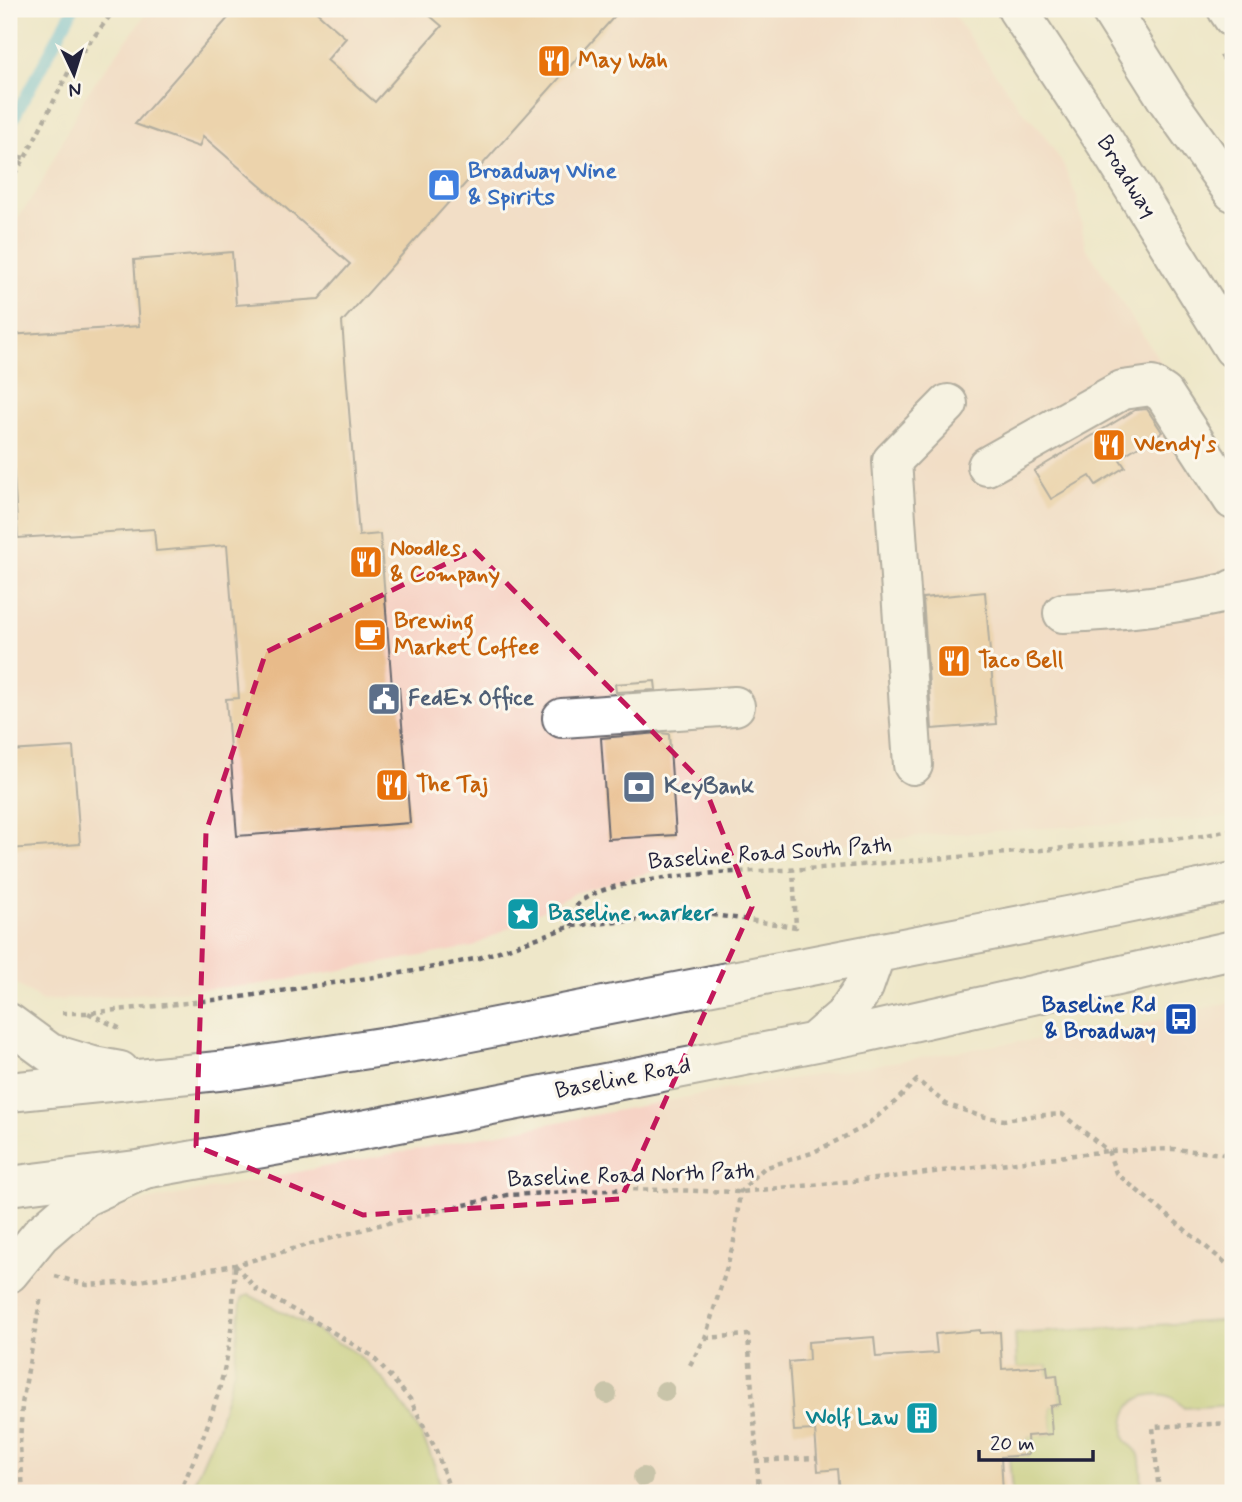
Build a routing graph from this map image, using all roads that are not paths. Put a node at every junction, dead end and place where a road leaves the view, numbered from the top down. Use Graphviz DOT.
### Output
graph roads {
  1 [pos="1017,9"];
  2 [pos="1110,9"];
  3 [pos="1227,9"];
  4 [pos="1233,18"];
  5 [pos="1233,192"];
  6 [pos="1233,348"];
  7 [pos="948,404"];
  8 [pos="987,466"];
  9 [pos="1233,500"];
  10 [pos="1233,589"];
  11 [pos="1063,613"];
  12 [pos="735,706"];
  13 [pos="562,718"];
  14 [pos="913,765"];
  15 [pos="1233,882"];
  16 [pos="1233,950"];
  17 [pos="876,953"];
  18 [pos="1152,968"];
  19 [pos="1233,974"];
  20 [pos="9,1023"];
  21 [pos="815,1041"];
  22 [pos="156,1078"];
  23 [pos="9,1092"];
  24 [pos="144,1169"];
  25 [pos="9,1186"];
  26 [pos="9,1273"];
  1 -- 6 [label="main road, Broadway"];
  2 -- 5 [label="main road"];
  3 -- 4 [label="main road"];
  7 -- 14 [label="main road"];
  8 -- 9 [label="main road"];
  10 -- 11 [label="main road"];
  12 -- 13 [label="main road"];
  15 -- 17 [label="main road"];
  16 -- 18 [label="main road, Baseline Road"];
  17 -- 21 [label="main road"];
  17 -- 22 [label="main road"];
  18 -- 19 [label="main road"];
  18 -- 21 [label="main road, Baseline Road"];
  20 -- 22 [label="main road"];
  21 -- 24 [label="main road, Baseline Road"];
  22 -- 23 [label="main road"];
  24 -- 25 [label="main road, Baseline Road"];
  24 -- 26 [label="main road"];
}
